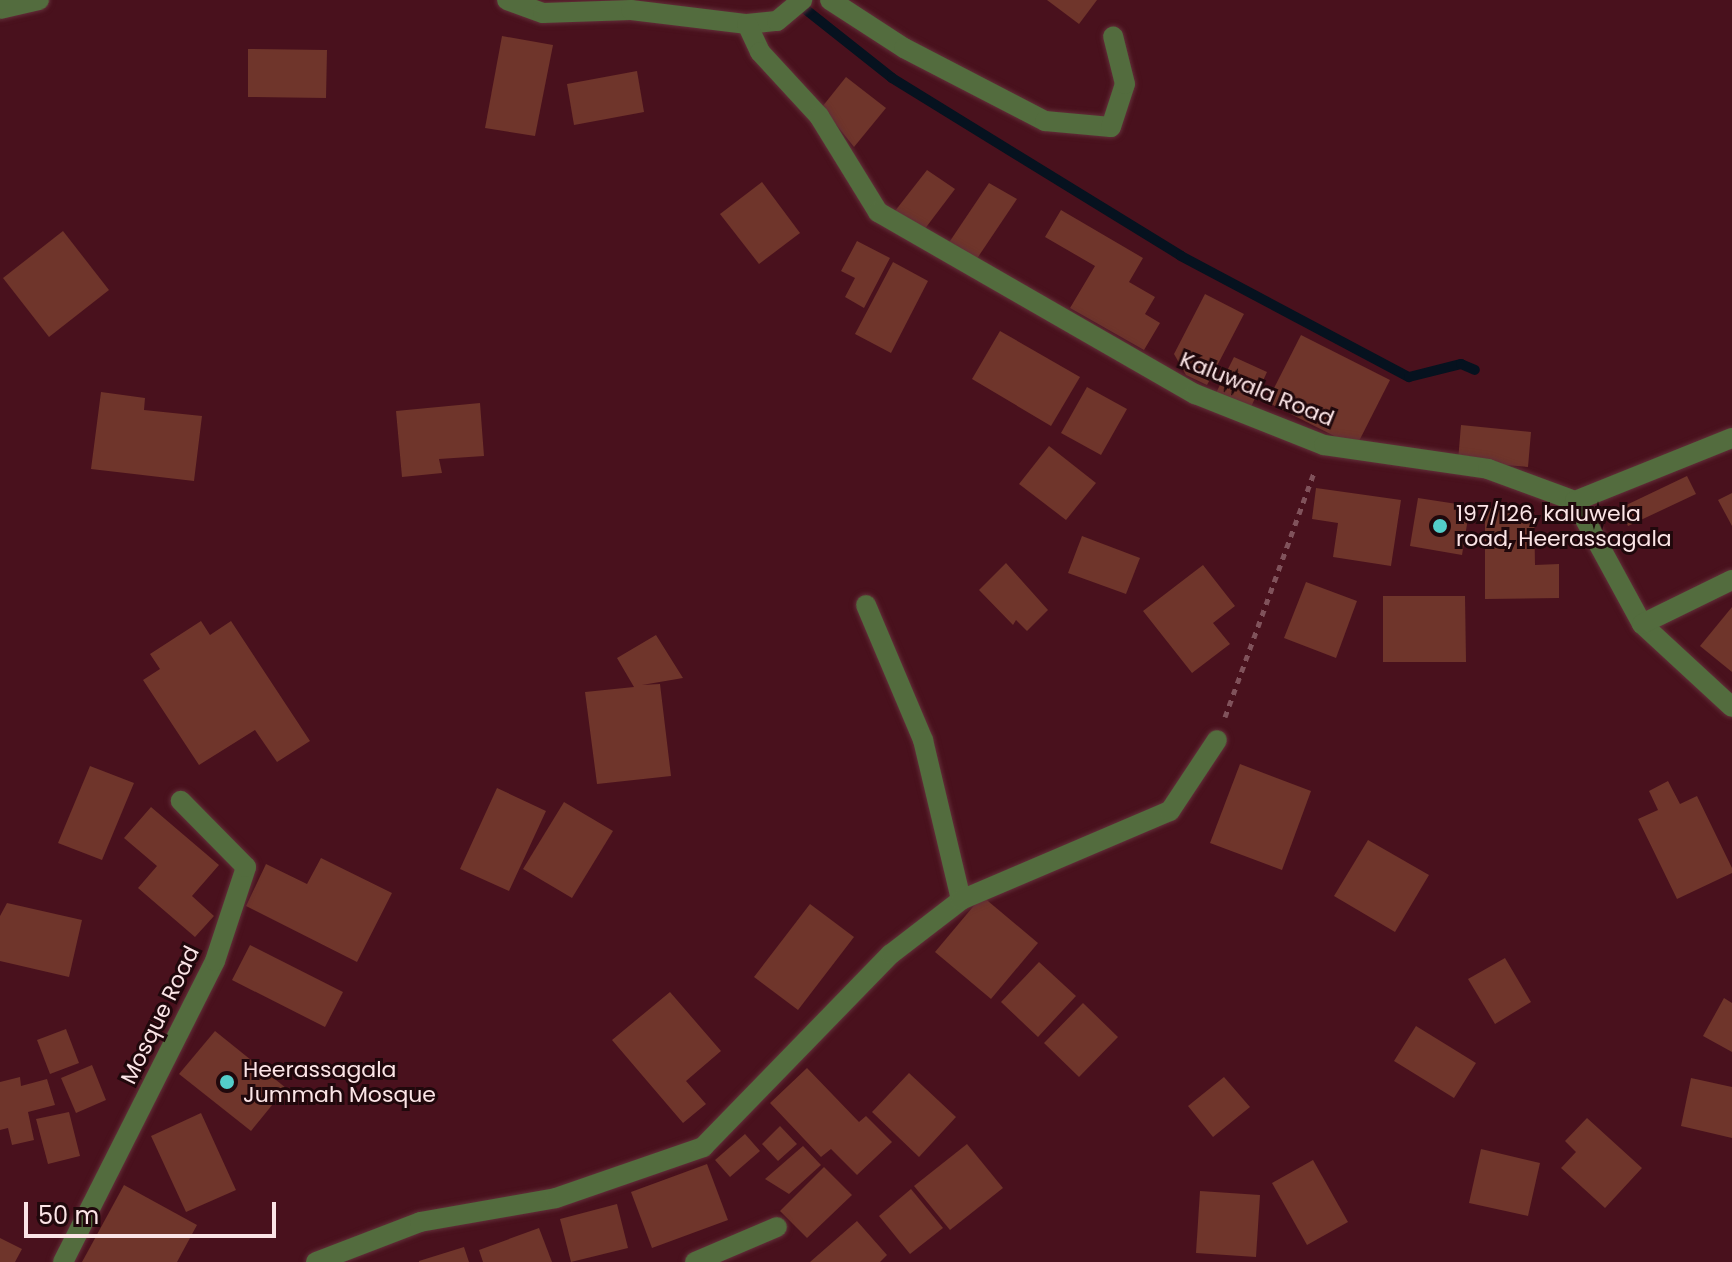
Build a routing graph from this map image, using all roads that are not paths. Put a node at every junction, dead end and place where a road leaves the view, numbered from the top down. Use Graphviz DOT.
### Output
graph roads {
  1 [pos="39,0"];
  2 [pos="507,0"];
  3 [pos="802,0"];
  4 [pos="830,0"];
  5 [pos="0,9"];
  6 [pos="747,24"];
  7 [pos="1113,36"];
  8 [pos="1732,438"];
  9 [pos="1575,501"];
  10 [pos="1732,580"];
  11 [pos="866,605"];
  12 [pos="1642,624"];
  13 [pos="1732,707"];
  14 [pos="1217,740"];
  15 [pos="181,801"];
  16 [pos="961,900"];
  17 [pos="777,1227"];
  18 [pos="63,1262"];
  19 [pos="316,1262"];
  20 [pos="695,1262"];
  1 -- 5 [label="street"];
  2 -- 6 [label="street"];
  3 -- 6 [label="street"];
  4 -- 7 [label="street"];
  6 -- 9 [label="street, Kaluwala Road"];
  8 -- 9 [label="street"];
  9 -- 12 [label="street"];
  10 -- 12 [label="street"];
  11 -- 16 [label="street"];
  12 -- 13 [label="street"];
  14 -- 16 [label="street"];
  15 -- 18 [label="street, Mosque Road"];
  16 -- 19 [label="street"];
  17 -- 20 [label="street"];
}
